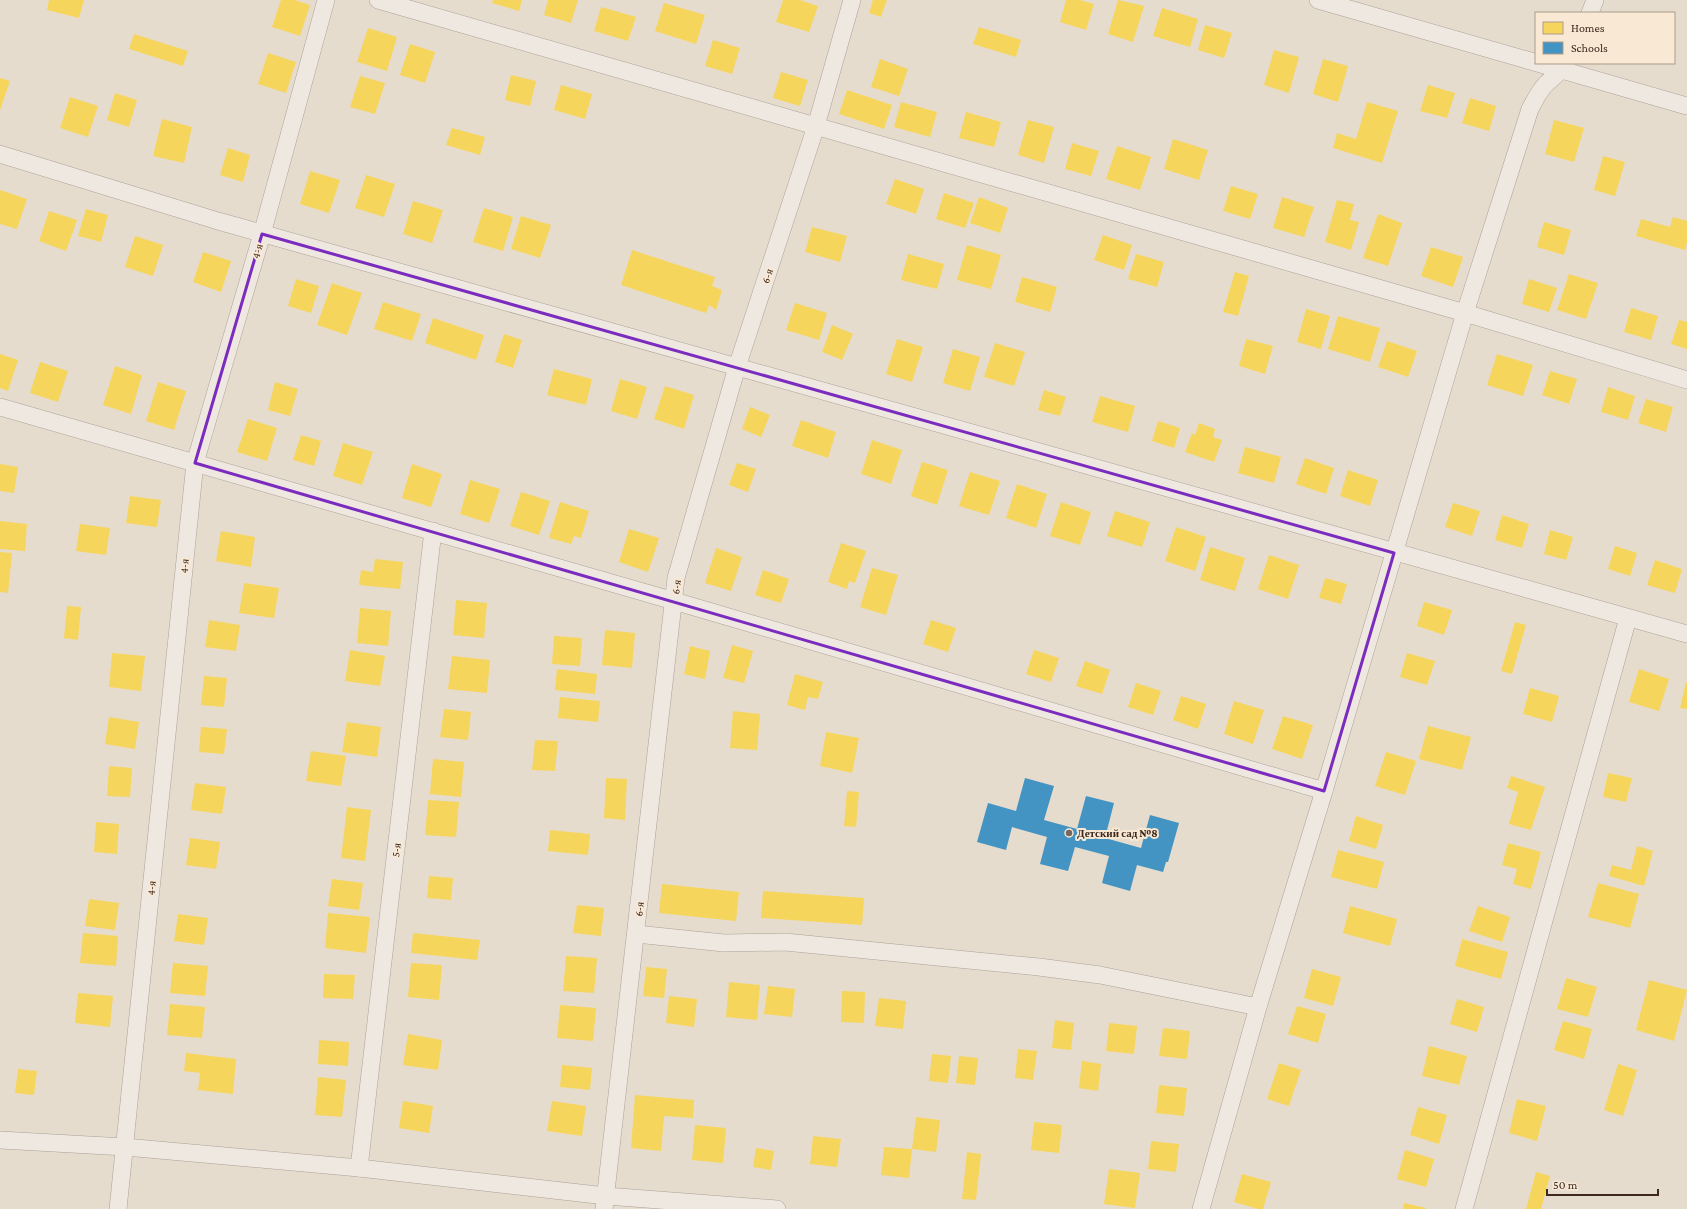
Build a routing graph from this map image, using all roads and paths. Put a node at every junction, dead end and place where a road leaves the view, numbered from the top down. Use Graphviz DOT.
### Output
graph roads {
  1 [pos="326,0"];
  2 [pos="378,0"];
  3 [pos="852,0"];
  4 [pos="1318,0"];
  5 [pos="1595,0"];
  6 [pos="1590,12"];
  7 [pos="1535,59"];
  8 [pos="1553,64"];
  9 [pos="1564,67"];
  10 [pos="1687,106"];
  11 [pos="816,126"];
  12 [pos="0,154"];
  13 [pos="262,234"];
  14 [pos="1465,314"];
  15 [pos="737,368"];
  16 [pos="1687,380"];
  17 [pos="0,407"];
  18 [pos="195,463"];
  19 [pos="433,532"];
  20 [pos="1394,553"];
  21 [pos="674,601"];
  22 [pos="1628,618"];
  23 [pos="1687,634"];
  24 [pos="1324,791"];
  25 [pos="636,934"];
  26 [pos="1258,1008"];
  27 [pos="0,1140"];
  28 [pos="125,1148"];
  29 [pos="359,1168"];
  30 [pos="605,1202"];
  31 [pos="118,1209"];
  32 [pos="777,1209"];
  33 [pos="1200,1209"];
  34 [pos="1464,1209"];
  1 -- 13 [label="street, 4-я"];
  2 -- 11 [label="street"];
  3 -- 11 [label="street, 6-я"];
  4 -- 7 [label="street"];
  5 -- 6 [label="street"];
  8 -- 9 [label="street"];
  9 -- 10 [label="street"];
  9 -- 14 [label="street"];
  11 -- 14 [label="street"];
  11 -- 15 [label="street, 6-я"];
  12 -- 13 [label="street"];
  13 -- 15 [label="street"];
  13 -- 18 [label="street, 4-я"];
  14 -- 16 [label="street"];
  14 -- 20 [label="street"];
  15 -- 20 [label="street"];
  15 -- 21 [label="street, 6-я"];
  17 -- 18 [label="street"];
  18 -- 19 [label="street"];
  18 -- 28 [label="street, 4-я"];
  19 -- 21 [label="street"];
  19 -- 29 [label="street, 5-я"];
  20 -- 22 [label="street"];
  20 -- 24 [label="street"];
  21 -- 24 [label="street"];
  21 -- 25 [label="street, 6-я"];
  22 -- 23 [label="street"];
  22 -- 34 [label="street"];
  24 -- 26 [label="street"];
  25 -- 26 [label="street"];
  25 -- 30 [label="street, 6-я"];
  26 -- 33 [label="street"];
  27 -- 28 [label="street"];
  28 -- 29 [label="street"];
  28 -- 31 [label="street, 4-я"];
  29 -- 30 [label="street"];
  30 -- 32 [label="street"];
}
